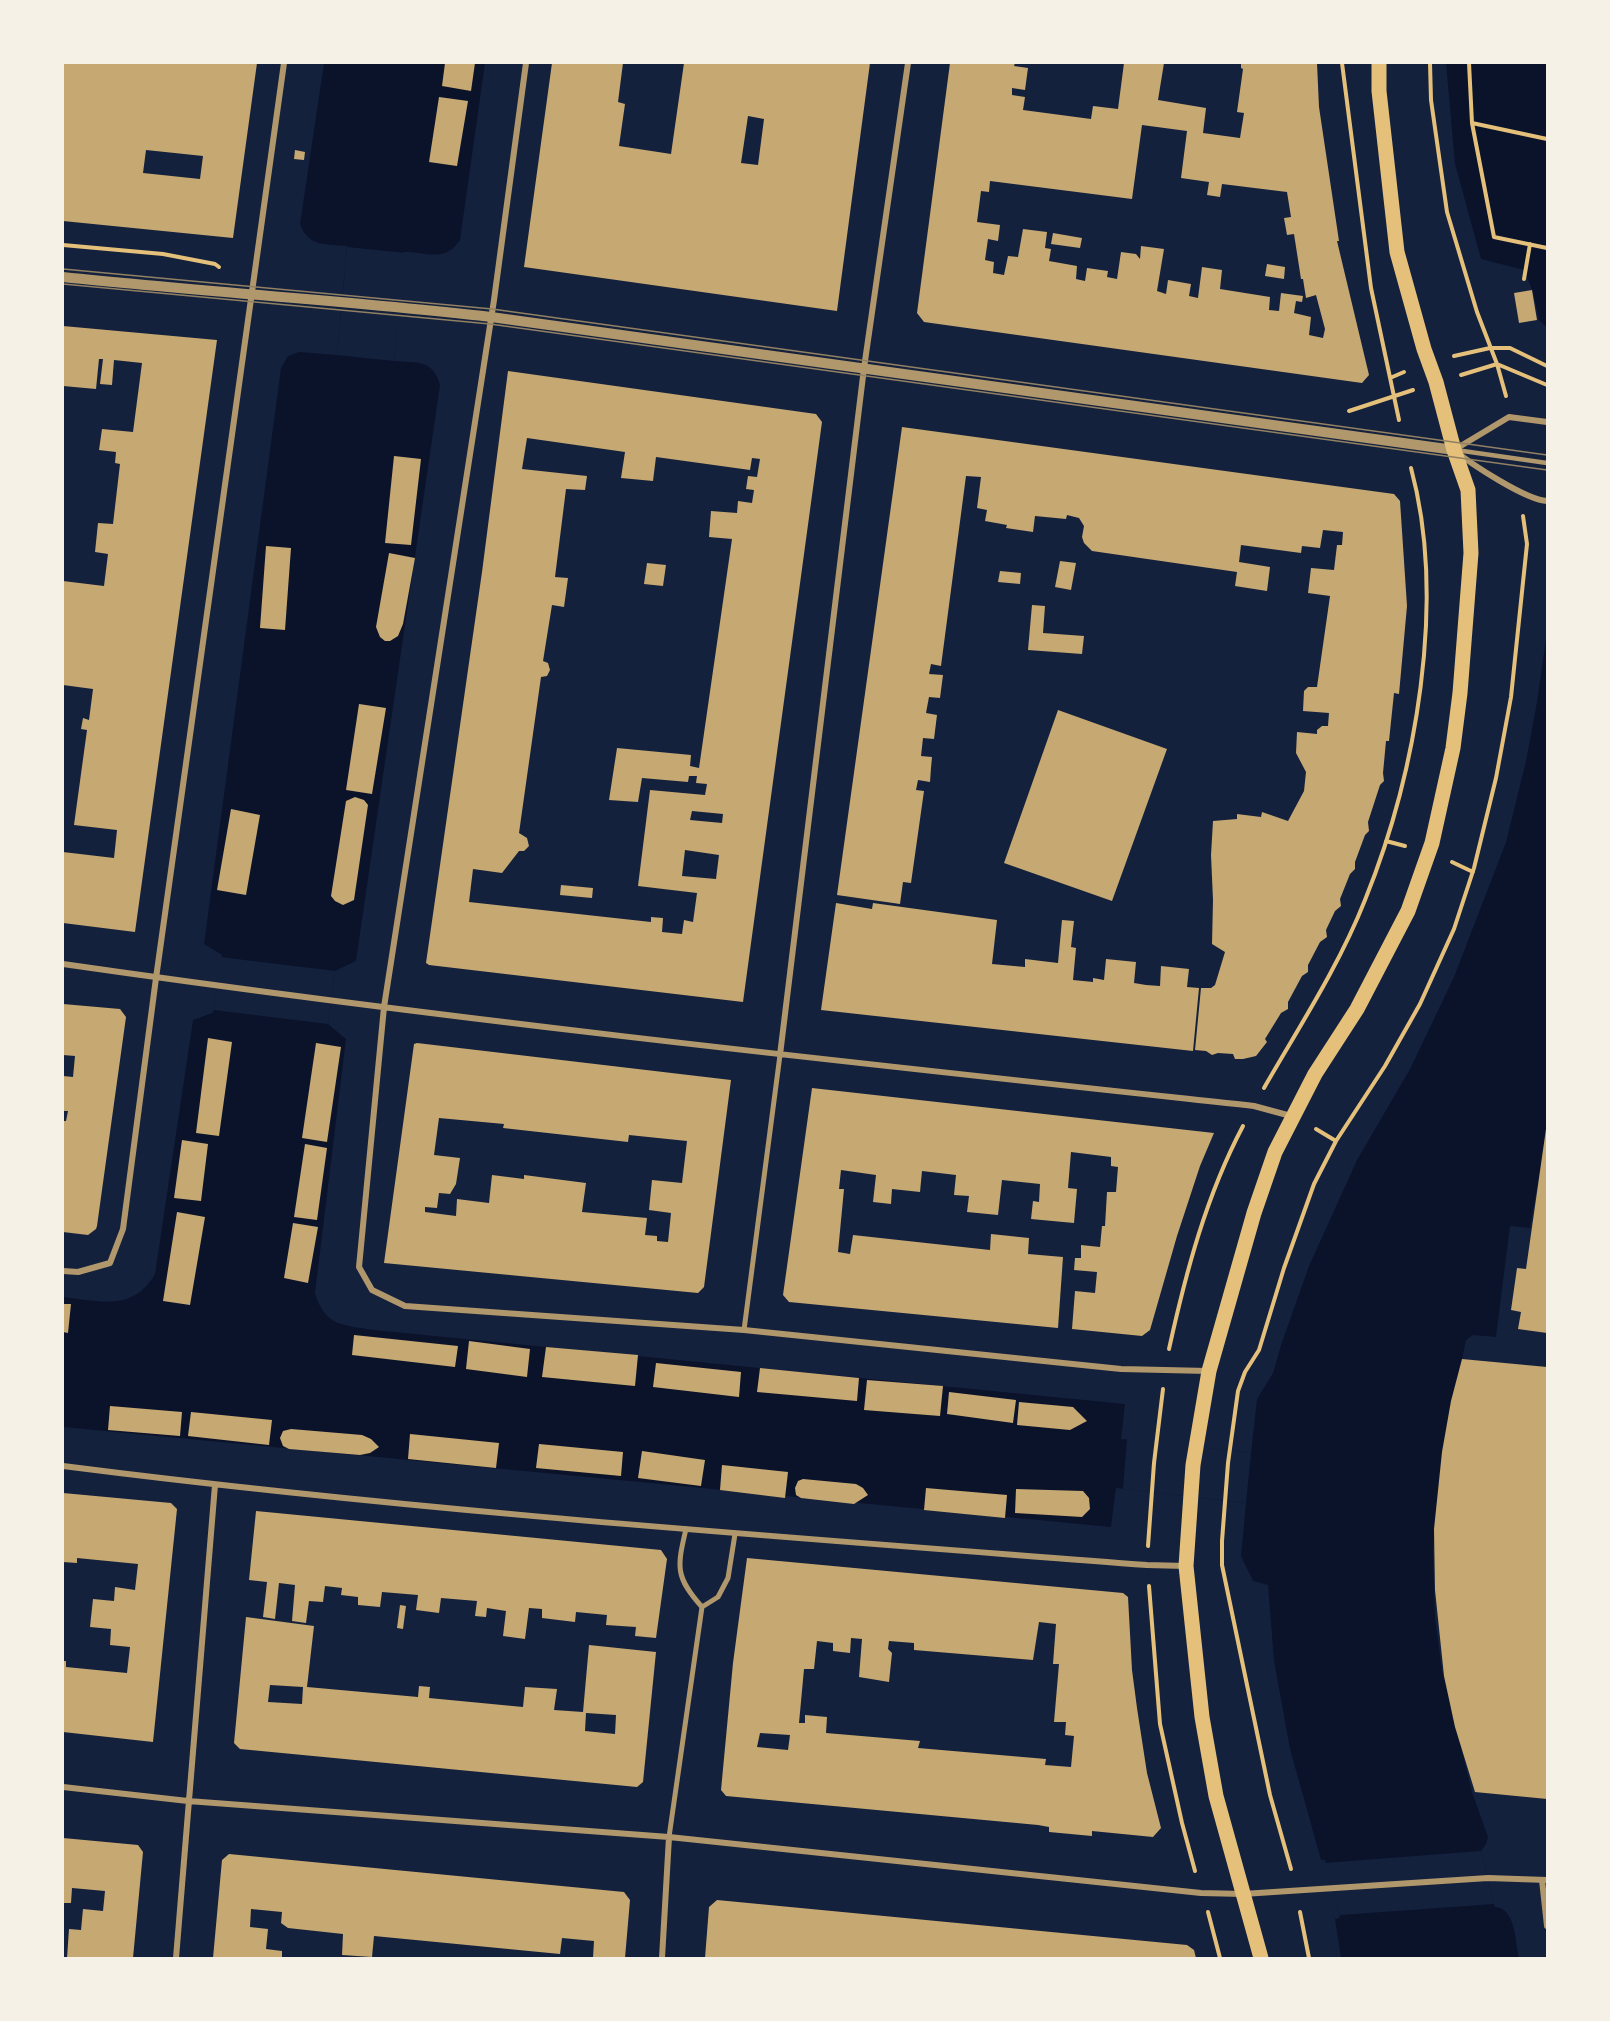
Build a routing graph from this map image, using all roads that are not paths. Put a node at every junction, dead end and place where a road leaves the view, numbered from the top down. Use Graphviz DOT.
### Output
graph roads {
  1 [pos="284,63"];
  2 [pos="526,63"];
  3 [pos="908,63"];
  4 [pos="1379,63"];
  5 [pos="63,277"];
  6 [pos="251,296"];
  7 [pos="491,317"];
  8 [pos="864,368"];
  9 [pos="1547,422"];
  10 [pos="1454,450"];
  11 [pos="1547,463"];
  12 [pos="1547,501"];
  13 [pos="63,964"];
  14 [pos="156,978"];
  15 [pos="384,1007"];
  16 [pos="780,1055"];
  17 [pos="1292,1116"];
  18 [pos="63,1271"];
  19 [pos="744,1330"];
  20 [pos="1207,1378"];
  21 [pos="63,1466"];
  22 [pos="215,1485"];
  23 [pos="686,1529"];
  24 [pos="735,1534"];
  25 [pos="1186,1566"];
  26 [pos="702,1606"];
  27 [pos="63,1787"];
  28 [pos="188,1801"];
  29 [pos="669,1836"];
  30 [pos="1545,1880"];
  31 [pos="1243,1894"];
  32 [pos="1547,1926"];
  33 [pos="176,1958"];
  34 [pos="662,1958"];
  35 [pos="1261,1958"];
  1 -- 6 [label="street"];
  2 -- 7 [label="street"];
  3 -- 8 [label="street"];
  4 -- 10 [label="main road"];
  5 -- 6 [label="street"];
  6 -- 7 [label="street"];
  6 -- 14 [label="street"];
  7 -- 8 [label="street"];
  7 -- 15 [label="street"];
  8 -- 10 [label="street"];
  8 -- 16 [label="street"];
  9 -- 10 [label="street"];
  10 -- 11 [label="lane"];
  10 -- 12 [label="street"];
  10 -- 17 [label="main road"];
  13 -- 14 [label="street"];
  14 -- 15 [label="street"];
  14 -- 18 [label="street"];
  15 -- 16 [label="street"];
  15 -- 19 [label="street"];
  16 -- 17 [label="street"];
  16 -- 19 [label="street"];
  17 -- 20 [label="main road"];
  19 -- 20 [label="street"];
  20 -- 25 [label="main road"];
  21 -- 22 [label="street"];
  22 -- 23 [label="street"];
  22 -- 28 [label="street"];
  23 -- 24 [label="street"];
  23 -- 26 [label="street"];
  24 -- 25 [label="street"];
  24 -- 26 [label="street"];
  25 -- 31 [label="main road"];
  26 -- 29 [label="street"];
  27 -- 28 [label="street"];
  28 -- 29 [label="street"];
  28 -- 33 [label="street"];
  29 -- 31 [label="street"];
  29 -- 34 [label="street"];
  30 -- 31 [label="street"];
  30 -- 32 [label="street"];
  31 -- 35 [label="main road"];
}
